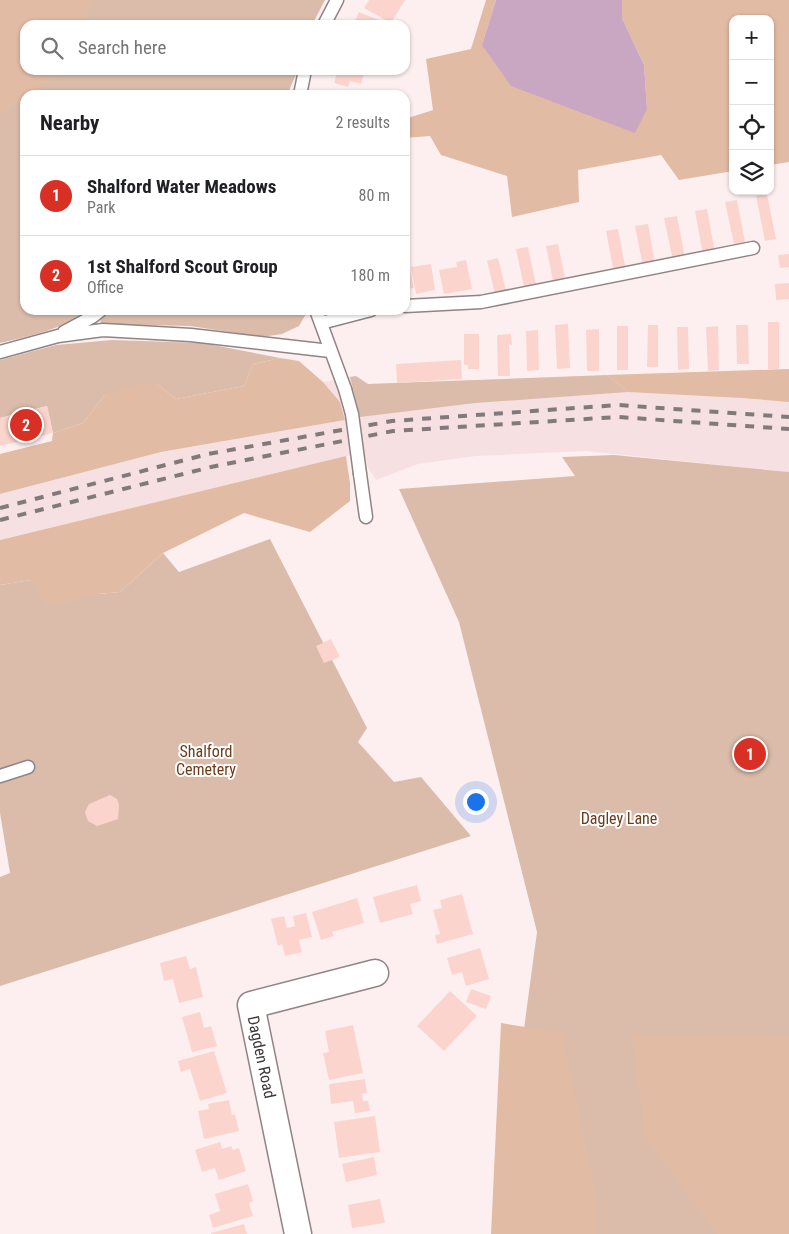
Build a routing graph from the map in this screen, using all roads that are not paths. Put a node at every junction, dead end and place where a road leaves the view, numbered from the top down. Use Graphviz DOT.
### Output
graph roads {
  1 [pos="336,0"];
  2 [pos="326,20"];
  3 [pos="304,75"];
  4 [pos="300,90"];
  5 [pos="753,248"];
  6 [pos="410,306"];
  7 [pos="94,315"];
  8 [pos="318,315"];
  9 [pos="352,315"];
  10 [pos="321,323"];
  11 [pos="58,336"];
  12 [pos="330,351"];
  13 [pos="0,352"];
  14 [pos="366,517"];
  15 [pos="28,767"];
  16 [pos="0,776"];
  17 [pos="375,973"];
  18 [pos="298,1234"];
  1 -- 2 [label="lane"];
  3 -- 4 [label="lane"];
  5 -- 6 [label="lane"];
  7 -- 11 [label="lane"];
  8 -- 10 [label="lane"];
  9 -- 10 [label="lane"];
  10 -- 12 [label="lane"];
  11 -- 12 [label="lane"];
  11 -- 13 [label="lane"];
  12 -- 14 [label="lane, bridge"];
  15 -- 16 [label="lane"];
  17 -- 18 [label="street, Dagden Road"];
}
